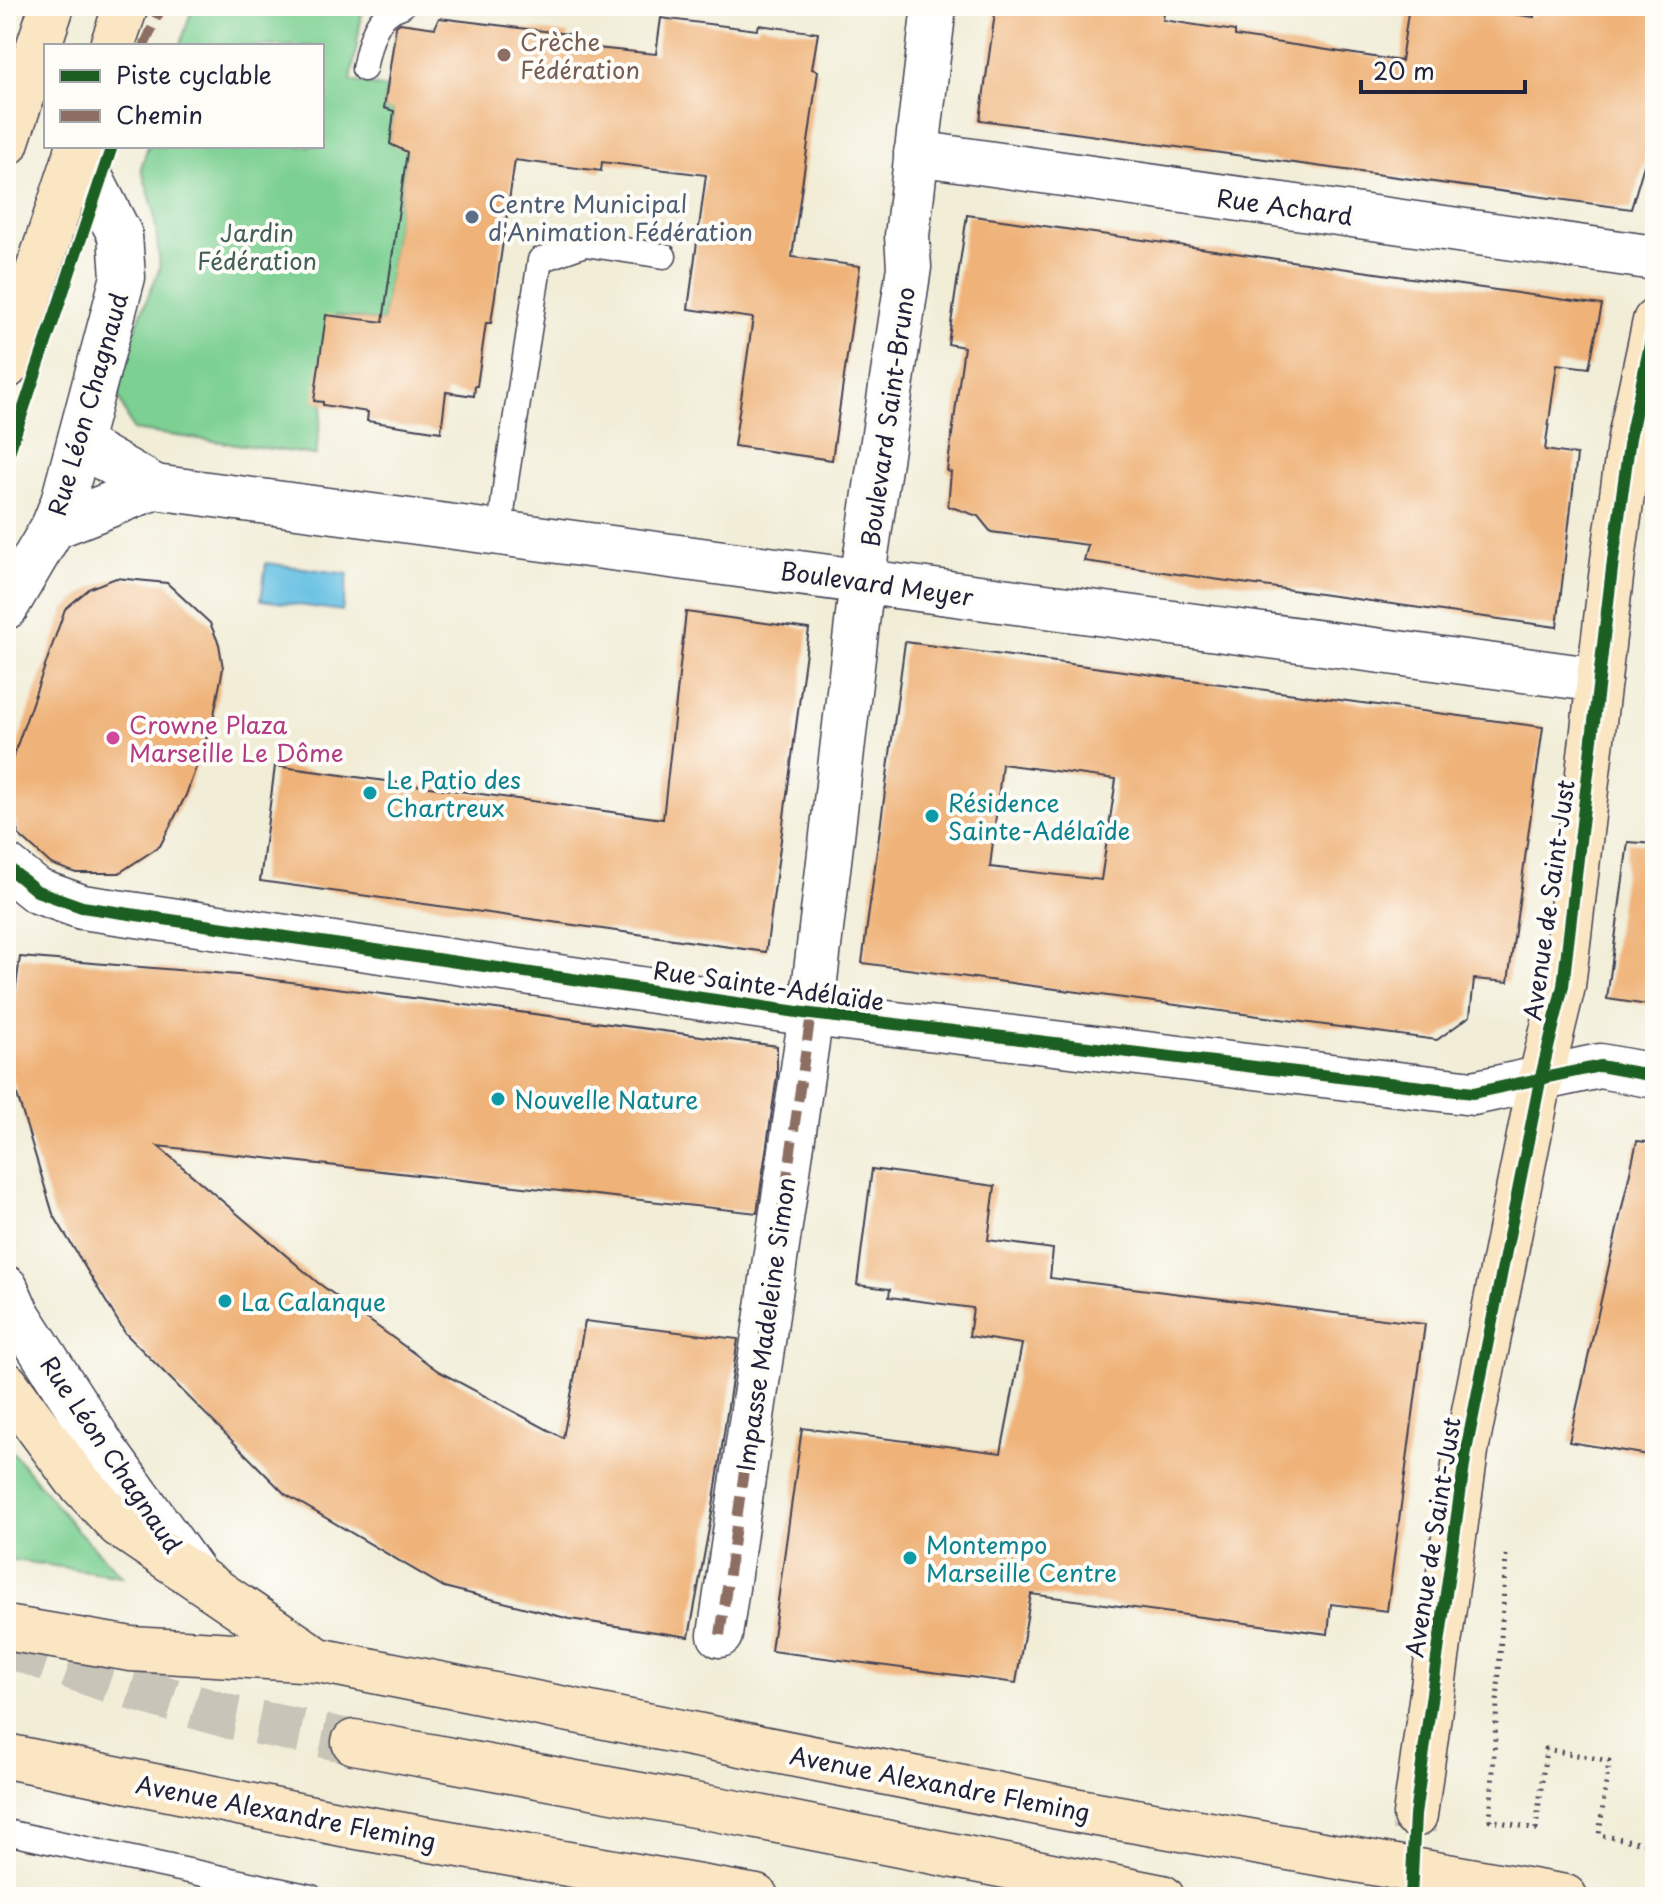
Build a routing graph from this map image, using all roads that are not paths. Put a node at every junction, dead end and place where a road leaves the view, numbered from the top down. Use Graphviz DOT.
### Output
graph roads {
  1 [pos="52,6"];
  2 [pos="126,6"];
  3 [pos="402,6"];
  4 [pos="934,6"];
  5 [pos="113,44"];
  6 [pos="364,69"];
  7 [pos="6,144"];
  8 [pos="78,149"];
  9 [pos="916,153"];
  10 [pos="664,256"];
  11 [pos="1655,258"];
  12 [pos="1655,321"];
  13 [pos="1650,366"];
  14 [pos="6,367"];
  15 [pos="79,444"];
  16 [pos="155,487"];
  17 [pos="53,527"];
  18 [pos="500,531"];
  19 [pos="862,581"];
  20 [pos="6,607"];
  21 [pos="1599,680"];
  22 [pos="6,866"];
  23 [pos="811,1014"];
  24 [pos="1655,1076"];
  25 [pos="1540,1081"];
  26 [pos="6,1288"];
  27 [pos="6,1384"];
  28 [pos="197,1577"];
  29 [pos="6,1628"];
  30 [pos="720,1635"];
  31 [pos="318,1660"];
  32 [pos="354,1742"];
  33 [pos="6,1756"];
  34 [pos="1415,1815"];
  35 [pos="6,1832"];
  36 [pos="311,1897"];
  37 [pos="756,1897"];
  38 [pos="1162,1897"];
  39 [pos="1565,1897"];
  1 -- 7 [label="main road"];
  2 -- 5 [label="main road"];
  3 -- 6 [label="lane"];
  4 -- 9 [label="street, Boulevard Saint-Bruno"];
  8 -- 14 [label="main road"];
  8 -- 15 [label="street, Rue Léon Chagnaud"];
  9 -- 11 [label="street, Rue Achard"];
  9 -- 19 [label="street, Boulevard Saint-Bruno"];
  10 -- 18 [label="lane"];
  12 -- 13 [label="main road, Avenue de Saint-Just"];
  13 -- 21 [label="main road, Avenue de Saint-Just"];
  15 -- 16 [label="street, Boulevard Meyer"];
  15 -- 17 [label="street, Rue Léon Chagnaud"];
  16 -- 17 [label="street, Boulevard Meyer"];
  16 -- 18 [label="street, Boulevard Meyer"];
  17 -- 20 [label="street, Rue Léon Chagnaud"];
  18 -- 19 [label="street, Boulevard Meyer"];
  19 -- 21 [label="street, Boulevard Meyer"];
  19 -- 23 [label="street, Boulevard Saint-Bruno"];
  21 -- 25 [label="main road, Avenue de Saint-Just"];
  22 -- 23 [label="street, Rue Sainte-Adélaïde"];
  23 -- 25 [label="street, Rue Sainte-Adélaïde"];
  23 -- 30 [label="street, Impasse Madeleine Simon"];
  24 -- 25 [label="street, Rue Sainte-Adélaïde"];
  25 -- 34 [label="main road, Avenue de Saint-Just"];
  26 -- 28 [label="street, Rue Léon Chagnaud"];
  27 -- 28 [label="main road"];
  28 -- 31 [label="main road"];
  29 -- 31 [label="main road, Avenue Alexandre Fleming"];
  31 -- 39 [label="main road, Avenue Alexandre Fleming"];
  32 -- 38 [label="main road"];
  33 -- 37 [label="main road, Avenue Alexandre Fleming"];
  35 -- 36 [label="lane"];
}
